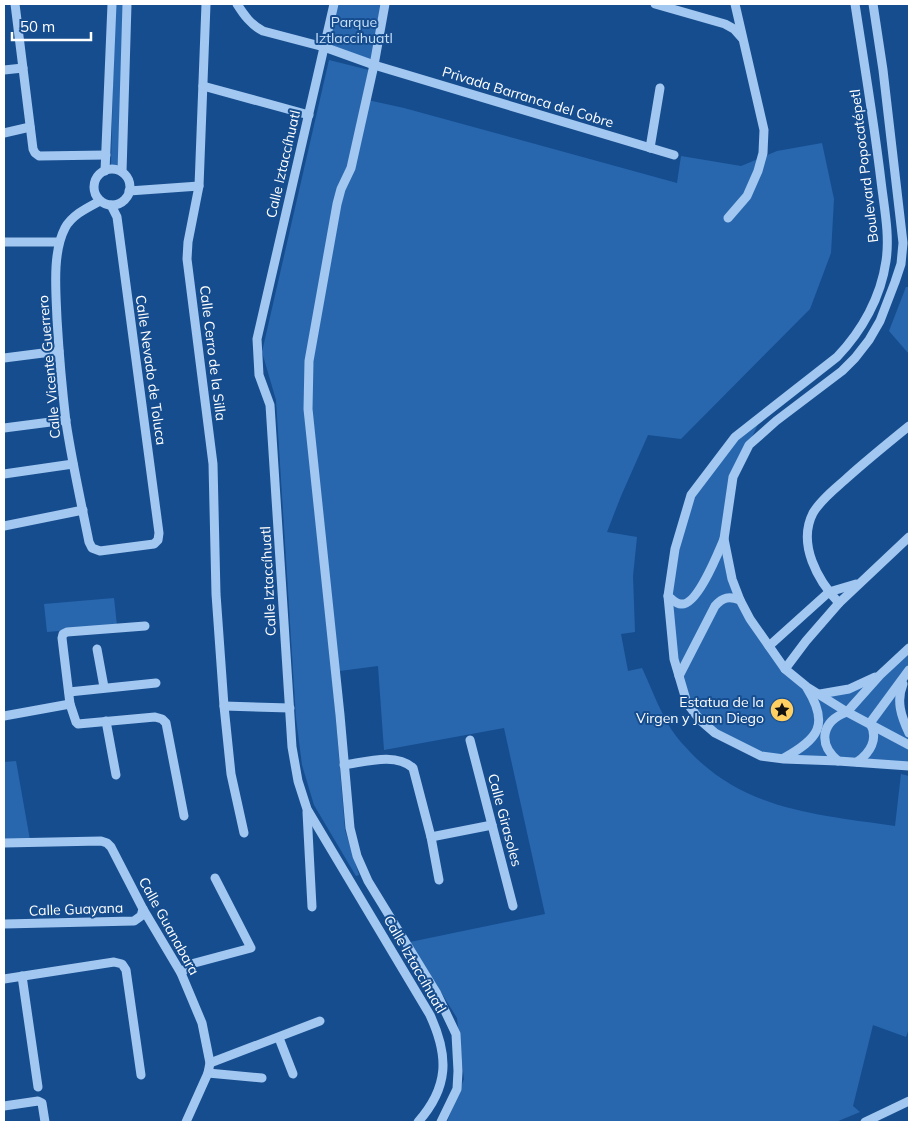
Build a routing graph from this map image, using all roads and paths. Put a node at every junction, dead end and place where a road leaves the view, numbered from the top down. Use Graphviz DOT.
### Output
graph roads {
  1 [pos="16,4"];
  2 [pos="112,4"];
  3 [pos="128,4"];
  4 [pos="206,4"];
  5 [pos="237,4"];
  6 [pos="334,4"];
  7 [pos="385,4"];
  8 [pos="655,4"];
  9 [pos="735,4"];
  10 [pos="855,4"];
  11 [pos="873,4"];
  12 [pos="743,39"];
  13 [pos="324,47"];
  14 [pos="374,65"];
  15 [pos="23,68"];
  16 [pos="4,70"];
  17 [pos="203,86"];
  18 [pos="660,88"];
  19 [pos="309,115"];
  20 [pos="30,127"];
  21 [pos="4,133"];
  22 [pos="650,148"];
  23 [pos="106,155"];
  24 [pos="674,155"];
  25 [pos="105,171"];
  26 [pos="122,172"];
  27 [pos="199,186"];
  28 [pos="130,191"];
  29 [pos="100,200"];
  30 [pos="111,205"];
  31 [pos="728,218"];
  32 [pos="4,242"];
  33 [pos="59,242"];
  34 [pos="59,351"];
  35 [pos="4,358"];
  36 [pos="66,420"];
  37 [pos="909,426"];
  38 [pos="4,428"];
  39 [pos="73,464"];
  40 [pos="4,474"];
  41 [pos="83,510"];
  42 [pos="4,526"];
  43 [pos="909,537"];
  44 [pos="724,539"];
  45 [pos="92,548"];
  46 [pos="859,583"];
  47 [pos="829,592"];
  48 [pos="668,596"];
  49 [pos="740,600"];
  50 [pos="839,603"];
  51 [pos="145,626"];
  52 [pos="769,646"];
  53 [pos="909,648"];
  54 [pos="97,650"];
  55 [pos="785,669"];
  56 [pos="909,671"];
  57 [pos="880,675"];
  58 [pos="679,676"];
  59 [pos="156,683"];
  60 [pos="104,687"];
  61 [pos="807,687"];
  62 [pos="69,692"];
  63 [pos="820,694"];
  64 [pos="70,704"];
  65 [pos="224,706"];
  66 [pos="290,708"];
  67 [pos="848,712"];
  68 [pos="4,716"];
  69 [pos="106,721"];
  70 [pos="870,723"];
  71 [pos="909,733"];
  72 [pos="470,740"];
  73 [pos="909,745"];
  74 [pos="784,758"];
  75 [pos="838,760"];
  76 [pos="856,762"];
  77 [pos="344,766"];
  78 [pos="909,766"];
  79 [pos="116,775"];
  80 [pos="307,809"];
  81 [pos="184,816"];
  82 [pos="492,825"];
  83 [pos="244,833"];
  84 [pos="431,836"];
  85 [pos="4,843"];
  86 [pos="215,878"];
  87 [pos="439,880"];
  88 [pos="513,906"];
  89 [pos="312,907"];
  90 [pos="143,909"];
  91 [pos="4,924"];
  92 [pos="181,973"];
  93 [pos="22,976"];
  94 [pos="4,978"];
  95 [pos="320,1021"];
  96 [pos="279,1038"];
  97 [pos="210,1063"];
  98 [pos="208,1073"];
  99 [pos="293,1074"];
  100 [pos="141,1075"];
  101 [pos="262,1078"];
  102 [pos="38,1086"];
  103 [pos="909,1101"];
  104 [pos="4,1106"];
  105 [pos="882,1118"];
  106 [pos="45,1122"];
  107 [pos="186,1122"];
  108 [pos="418,1122"];
  109 [pos="441,1122"];
  110 [pos="865,1122"];
  1 -- 15 [label="street"];
  2 -- 23 [label="street"];
  3 -- 26 [label="street"];
  4 -- 17 [label="street, Calle Cerro de la Silla"];
  5 -- 13 [label="street, Privada Barranca del Cobre"];
  6 -- 13 [label="street, Calle Iztaccíhuatl"];
  7 -- 14 [label="street"];
  8 -- 12 [label="street"];
  9 -- 12 [label="street"];
  10 -- 48 [label="street, Boulevard Popocatépetl"];
  11 -- 44 [label="street"];
  12 -- 31 [label="street"];
  13 -- 14 [label="street, Privada Barranca del Cobre"];
  13 -- 19 [label="street, Calle Iztaccíhuatl"];
  14 -- 22 [label="street, Privada Barranca del Cobre"];
  14 -- 77 [label="street"];
  15 -- 16 [label="street"];
  15 -- 20 [label="street"];
  17 -- 19 [label="street"];
  17 -- 27 [label="street, Calle Cerro de la Silla"];
  18 -- 22 [label="street"];
  19 -- 66 [label="street, Calle Iztaccíhuatl"];
  20 -- 21 [label="street"];
  20 -- 23 [label="street"];
  22 -- 24 [label="street, Privada Barranca del Cobre"];
  23 -- 25 [label="street"];
  25 -- 26 [label="street"];
  25 -- 29 [label="street"];
  26 -- 28 [label="street"];
  27 -- 28 [label="street"];
  27 -- 65 [label="street, Calle Cerro de la Silla"];
  28 -- 30 [label="street"];
  29 -- 30 [label="street"];
  29 -- 33 [label="street, Calle Vicente Guerrero"];
  30 -- 45 [label="street, Calle Nevado de Toluca"];
  32 -- 33 [label="street"];
  33 -- 34 [label="street, Calle Vicente Guerrero"];
  34 -- 35 [label="street"];
  34 -- 36 [label="street, Calle Vicente Guerrero"];
  36 -- 38 [label="street"];
  36 -- 39 [label="street, Calle Vicente Guerrero"];
  37 -- 47 [label="street"];
  39 -- 40 [label="street"];
  39 -- 41 [label="street, Calle Vicente Guerrero"];
  41 -- 42 [label="street"];
  41 -- 45 [label="street, Calle Vicente Guerrero"];
  43 -- 46 [label="street"];
  44 -- 48 [label="street"];
  44 -- 49 [label="street"];
  46 -- 47 [label="street"];
  46 -- 50 [label="street"];
  47 -- 50 [label="street"];
  47 -- 52 [label="street"];
  48 -- 58 [label="street, Boulevard Popocatépetl"];
  49 -- 52 [label="street"];
  49 -- 58 [label="street"];
  50 -- 55 [label="street"];
  51 -- 62 [label="street"];
  52 -- 55 [label="street"];
  53 -- 57 [label="street"];
  54 -- 60 [label="street"];
  55 -- 61 [label="street"];
  56 -- 70 [label="street"];
  56 -- 71 [label="street"];
  57 -- 63 [label="street"];
  57 -- 67 [label="street"];
  58 -- 74 [label="street, Boulevard Popocatépetl"];
  59 -- 60 [label="street"];
  60 -- 62 [label="street"];
  61 -- 63 [label="street"];
  61 -- 74 [label="street"];
  62 -- 64 [label="street"];
  63 -- 67 [label="street"];
  64 -- 68 [label="street"];
  64 -- 69 [label="street"];
  65 -- 66 [label="street"];
  65 -- 83 [label="street, Calle Cerro de la Silla"];
  66 -- 80 [label="street, Calle Iztaccíhuatl"];
  67 -- 70 [label="street"];
  67 -- 75 [label="street"];
  69 -- 79 [label="street"];
  69 -- 81 [label="street"];
  70 -- 73 [label="street"];
  70 -- 76 [label="street"];
  72 -- 82 [label="street, Calle Girasoles"];
  74 -- 75 [label="street, Boulevard Popocatépetl"];
  75 -- 76 [label="street, Boulevard Popocatépetl"];
  76 -- 78 [label="street, Boulevard Popocatépetl"];
  77 -- 84 [label="street"];
  77 -- 109 [label="street"];
  80 -- 89 [label="street"];
  80 -- 108 [label="street, Calle Iztaccíhuatl"];
  82 -- 84 [label="street"];
  82 -- 88 [label="street, Calle Girasoles"];
  84 -- 87 [label="street"];
  85 -- 90 [label="street, Calle Guanabara"];
  86 -- 92 [label="street"];
  90 -- 91 [label="street, Calle Guayana"];
  90 -- 92 [label="street, Calle Guanabara"];
  92 -- 97 [label="street, Calle Guanabara"];
  93 -- 94 [label="street"];
  93 -- 100 [label="street"];
  93 -- 102 [label="street"];
  95 -- 96 [label="street"];
  96 -- 97 [label="street"];
  96 -- 99 [label="street"];
  97 -- 98 [label="street, Calle Guanabara"];
  98 -- 101 [label="street"];
  98 -- 107 [label="street, Calle Guanabara"];
  103 -- 105 [label="street"];
  104 -- 106 [label="street"];
  105 -- 110 [label="street"];
}
